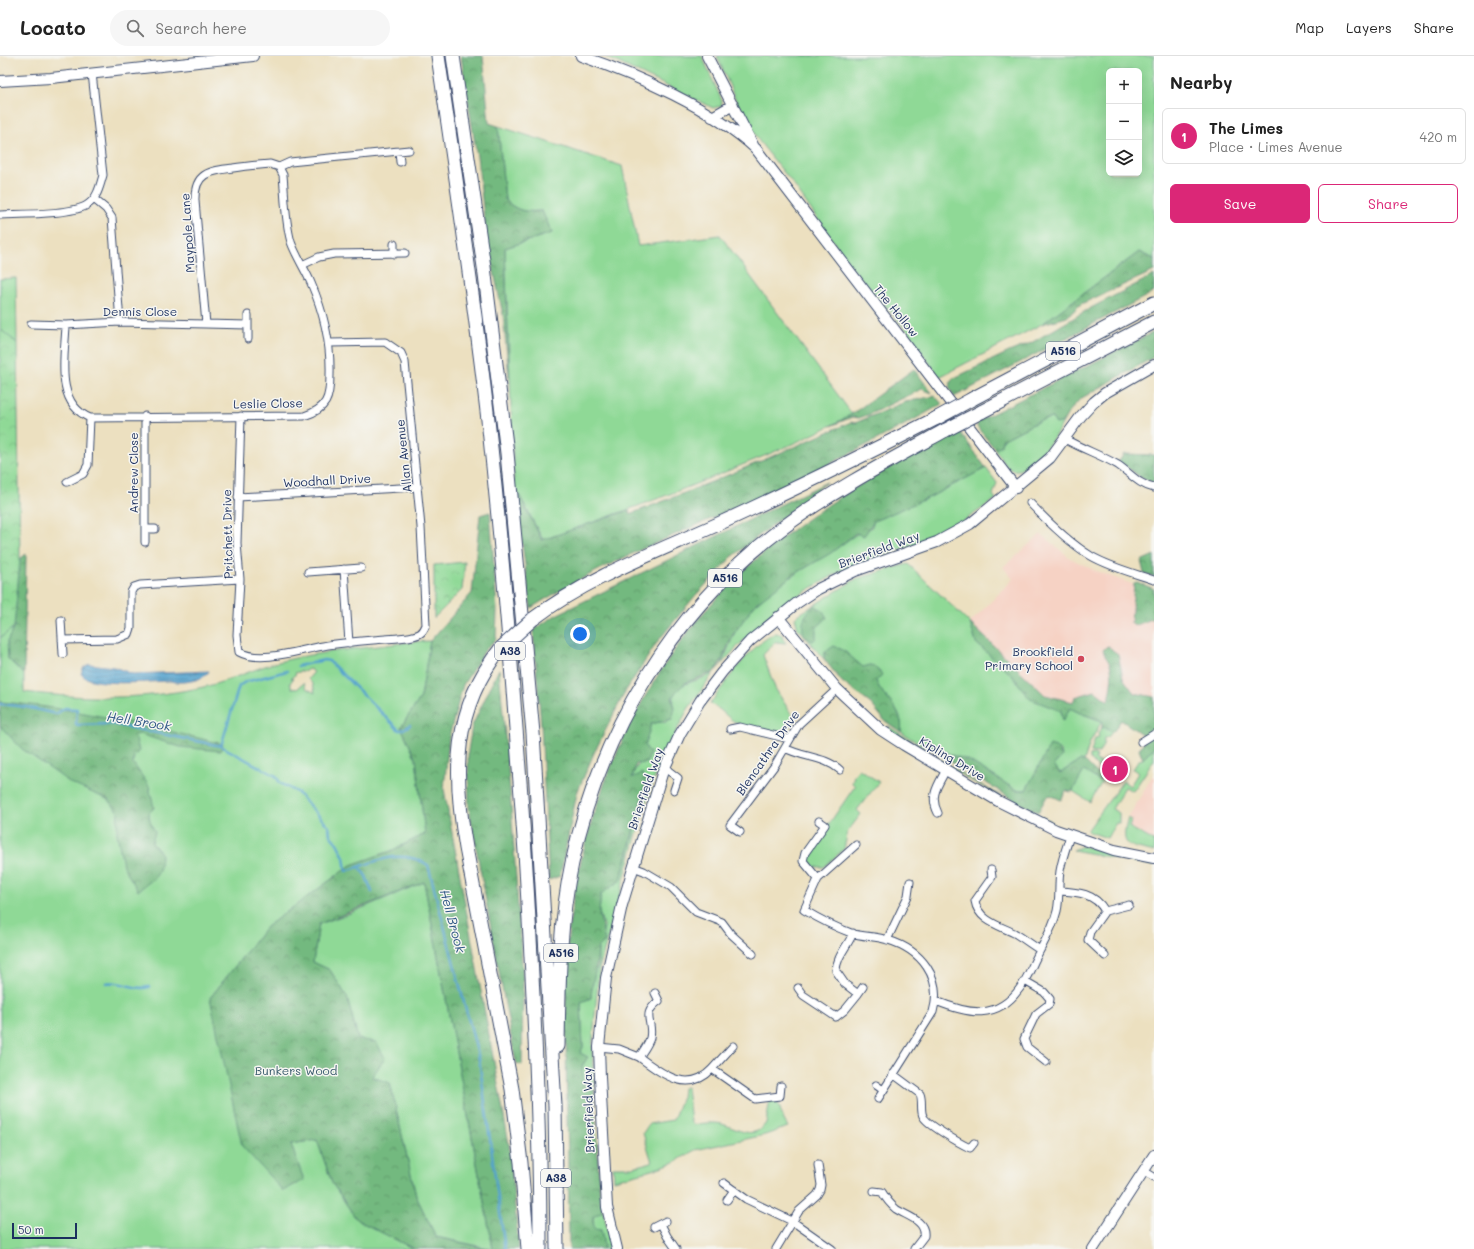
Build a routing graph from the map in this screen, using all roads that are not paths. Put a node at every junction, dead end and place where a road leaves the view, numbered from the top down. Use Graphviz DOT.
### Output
graph roads {
  1 [pos="253,56"];
  2 [pos="438,56"];
  3 [pos="453,56"];
  4 [pos="582,56"];
  5 [pos="707,56"];
  6 [pos="92,73"];
  7 [pos="0,81"];
  8 [pos="733,105"];
  9 [pos="712,117"];
  10 [pos="756,149"];
  11 [pos="409,150"];
  12 [pos="399,151"];
  13 [pos="400,162"];
  14 [pos="279,167"];
  15 [pos="94,199"];
  16 [pos="0,215"];
  17 [pos="394,244"];
  18 [pos="405,253"];
  19 [pos="394,254"];
  20 [pos="302,265"];
  21 [pos="1154,302"];
  22 [pos="248,315"];
  23 [pos="120,322"];
  24 [pos="1154,322"];
  25 [pos="31,324"];
  26 [pos="206,324"];
  27 [pos="66,325"];
  28 [pos="248,326"];
  29 [pos="248,339"];
  30 [pos="330,343"];
  31 [pos="1154,365"];
  32 [pos="145,416"];
  33 [pos="241,416"];
  34 [pos="90,418"];
  35 [pos="1065,439"];
  36 [pos="67,482"];
  37 [pos="418,487"];
  38 [pos="1016,488"];
  39 [pos="1154,488"];
  40 [pos="238,497"];
  41 [pos="1030,503"];
  42 [pos="145,529"];
  43 [pos="155,529"];
  44 [pos="145,542"];
  45 [pos="361,568"];
  46 [pos="344,569"];
  47 [pos="308,572"];
  48 [pos="240,579"];
  49 [pos="1154,580"];
  50 [pos="778,617"];
  51 [pos="62,620"];
  52 [pos="62,640"];
  53 [pos="349,643"];
  54 [pos="63,654"];
  55 [pos="837,689"];
  56 [pos="730,729"];
  57 [pos="1154,734"];
  58 [pos="789,739"];
  59 [pos="1141,742"];
  60 [pos="785,748"];
  61 [pos="664,768"];
  62 [pos="840,770"];
  63 [pos="946,770"];
  64 [pos="674,790"];
  65 [pos="938,813"];
  66 [pos="819,820"];
  67 [pos="740,832"];
  68 [pos="1070,836"];
  69 [pos="856,845"];
  70 [pos="1154,858"];
  71 [pos="633,867"];
  72 [pos="991,870"];
  73 [pos="818,879"];
  74 [pos="910,882"];
  75 [pos="1059,891"];
  76 [pos="1129,905"];
  77 [pos="1105,912"];
  78 [pos="853,933"];
  79 [pos="887,940"];
  80 [pos="1040,950"];
  81 [pos="753,954"];
  82 [pos="1105,956"];
  83 [pos="1024,981"];
  84 [pos="863,987"];
  85 [pos="798,988"];
  86 [pos="655,993"];
  87 [pos="858,994"];
  88 [pos="936,1000"];
  89 [pos="733,1046"];
  90 [pos="599,1047"];
  91 [pos="639,1057"];
  92 [pos="1046,1062"];
  93 [pos="712,1069"];
  94 [pos="893,1074"];
  95 [pos="876,1085"];
  96 [pos="781,1086"];
  97 [pos="883,1090"];
  98 [pos="878,1099"];
  99 [pos="555,1106"];
  100 [pos="974,1143"];
  101 [pos="1154,1155"];
  102 [pos="818,1165"];
  103 [pos="1144,1170"];
  104 [pos="1154,1176"];
  105 [pos="724,1183"];
  106 [pos="734,1190"];
  107 [pos="874,1191"];
  108 [pos="727,1200"];
  109 [pos="792,1221"];
  110 [pos="661,1224"];
  111 [pos="528,1249"];
  112 [pos="540,1249"];
  113 [pos="557,1249"];
  114 [pos="617,1249"];
  115 [pos="676,1249"];
  116 [pos="776,1249"];
  117 [pos="832,1249"];
  118 [pos="914,1249"];
  119 [pos="1093,1249"];
  1 -- 6 [label="street"];
  2 -- 112 [label="highway, A38"];
  3 -- 99 [label="highway, A38"];
  4 -- 9 [label="street"];
  5 -- 8 [label="street"];
  6 -- 7 [label="street"];
  6 -- 15 [label="street"];
  8 -- 9 [label="street"];
  8 -- 10 [label="street"];
  9 -- 10 [label="street"];
  10 -- 38 [label="street, The Hollow"];
  11 -- 12 [label="street, Maypole Lane"];
  12 -- 13 [label="street"];
  12 -- 14 [label="street, Maypole Lane"];
  14 -- 20 [label="street, Leslie Close"];
  14 -- 26 [label="street, Maypole Lane"];
  15 -- 16 [label="street"];
  15 -- 23 [label="street"];
  17 -- 19 [label="street"];
  18 -- 19 [label="street"];
  19 -- 20 [label="street"];
  20 -- 30 [label="street, Leslie Close"];
  21 -- 111 [label="highway, A516, bridge"];
  22 -- 28 [label="street"];
  23 -- 26 [label="street, Dennis Close"];
  23 -- 27 [label="street, Dennis Close"];
  24 -- 99 [label="highway, A516, bridge"];
  25 -- 27 [label="street, Dennis Close"];
  26 -- 28 [label="street, Dennis Close"];
  27 -- 34 [label="street"];
  28 -- 29 [label="street"];
  30 -- 33 [label="street, Leslie Close"];
  30 -- 37 [label="street, Allan Avenue"];
  31 -- 35 [label="street, Brierfield Way"];
  32 -- 33 [label="street, Leslie Close"];
  32 -- 34 [label="street, Leslie Close"];
  32 -- 42 [label="street, Andrew Close"];
  33 -- 40 [label="street, Pritchett Drive"];
  34 -- 36 [label="street"];
  35 -- 38 [label="street, Brierfield Way"];
  35 -- 39 [label="street"];
  37 -- 40 [label="street, Woodhall Drive"];
  37 -- 53 [label="street, Allan Avenue"];
  38 -- 50 [label="street, Brierfield Way"];
  40 -- 48 [label="street, Pritchett Drive"];
  41 -- 49 [label="street"];
  42 -- 43 [label="street, Andrew Close"];
  42 -- 44 [label="street, Andrew Close"];
  45 -- 46 [label="street"];
  46 -- 47 [label="street"];
  46 -- 53 [label="street"];
  48 -- 52 [label="street"];
  48 -- 53 [label="street, Pritchett Drive"];
  50 -- 55 [label="street, Kipling Drive"];
  50 -- 61 [label="street, Brierfield Way"];
  51 -- 52 [label="street"];
  52 -- 54 [label="street"];
  55 -- 58 [label="street, Blencathra Drive"];
  55 -- 63 [label="street, Kipling Drive"];
  56 -- 58 [label="street"];
  57 -- 59 [label="street"];
  58 -- 60 [label="street, Blencathra Drive"];
  60 -- 62 [label="street"];
  60 -- 67 [label="street, Blencathra Drive"];
  61 -- 64 [label="street"];
  61 -- 71 [label="street, Brierfield Way"];
  63 -- 65 [label="street"];
  63 -- 68 [label="street, Kipling Drive"];
  66 -- 73 [label="street"];
  68 -- 70 [label="street, Kipling Drive"];
  68 -- 75 [label="street"];
  69 -- 73 [label="street"];
  71 -- 81 [label="street"];
  71 -- 90 [label="street, Brierfield Way"];
  72 -- 80 [label="street"];
  73 -- 78 [label="street"];
  74 -- 79 [label="street"];
  75 -- 77 [label="street"];
  75 -- 80 [label="street"];
  76 -- 77 [label="street"];
  77 -- 82 [label="street"];
  78 -- 79 [label="street"];
  78 -- 87 [label="street"];
  79 -- 88 [label="street"];
  80 -- 83 [label="street"];
  83 -- 88 [label="street"];
  83 -- 92 [label="street"];
  84 -- 87 [label="street"];
  85 -- 87 [label="street"];
  86 -- 91 [label="street"];
  88 -- 94 [label="street"];
  89 -- 93 [label="street"];
  90 -- 91 [label="street"];
  90 -- 114 [label="street, Brierfield Way"];
  91 -- 93 [label="street"];
  93 -- 96 [label="street"];
  94 -- 97 [label="street"];
  94 -- 100 [label="street"];
  95 -- 97 [label="street"];
  97 -- 98 [label="street"];
  99 -- 113 [label="highway, A38"];
  101 -- 103 [label="street"];
  102 -- 109 [label="street"];
  103 -- 104 [label="street"];
  103 -- 119 [label="street"];
  105 -- 106 [label="street"];
  106 -- 108 [label="street"];
  106 -- 109 [label="street"];
  107 -- 118 [label="street"];
  109 -- 116 [label="street"];
  109 -- 117 [label="street"];
  110 -- 115 [label="street"];
}
